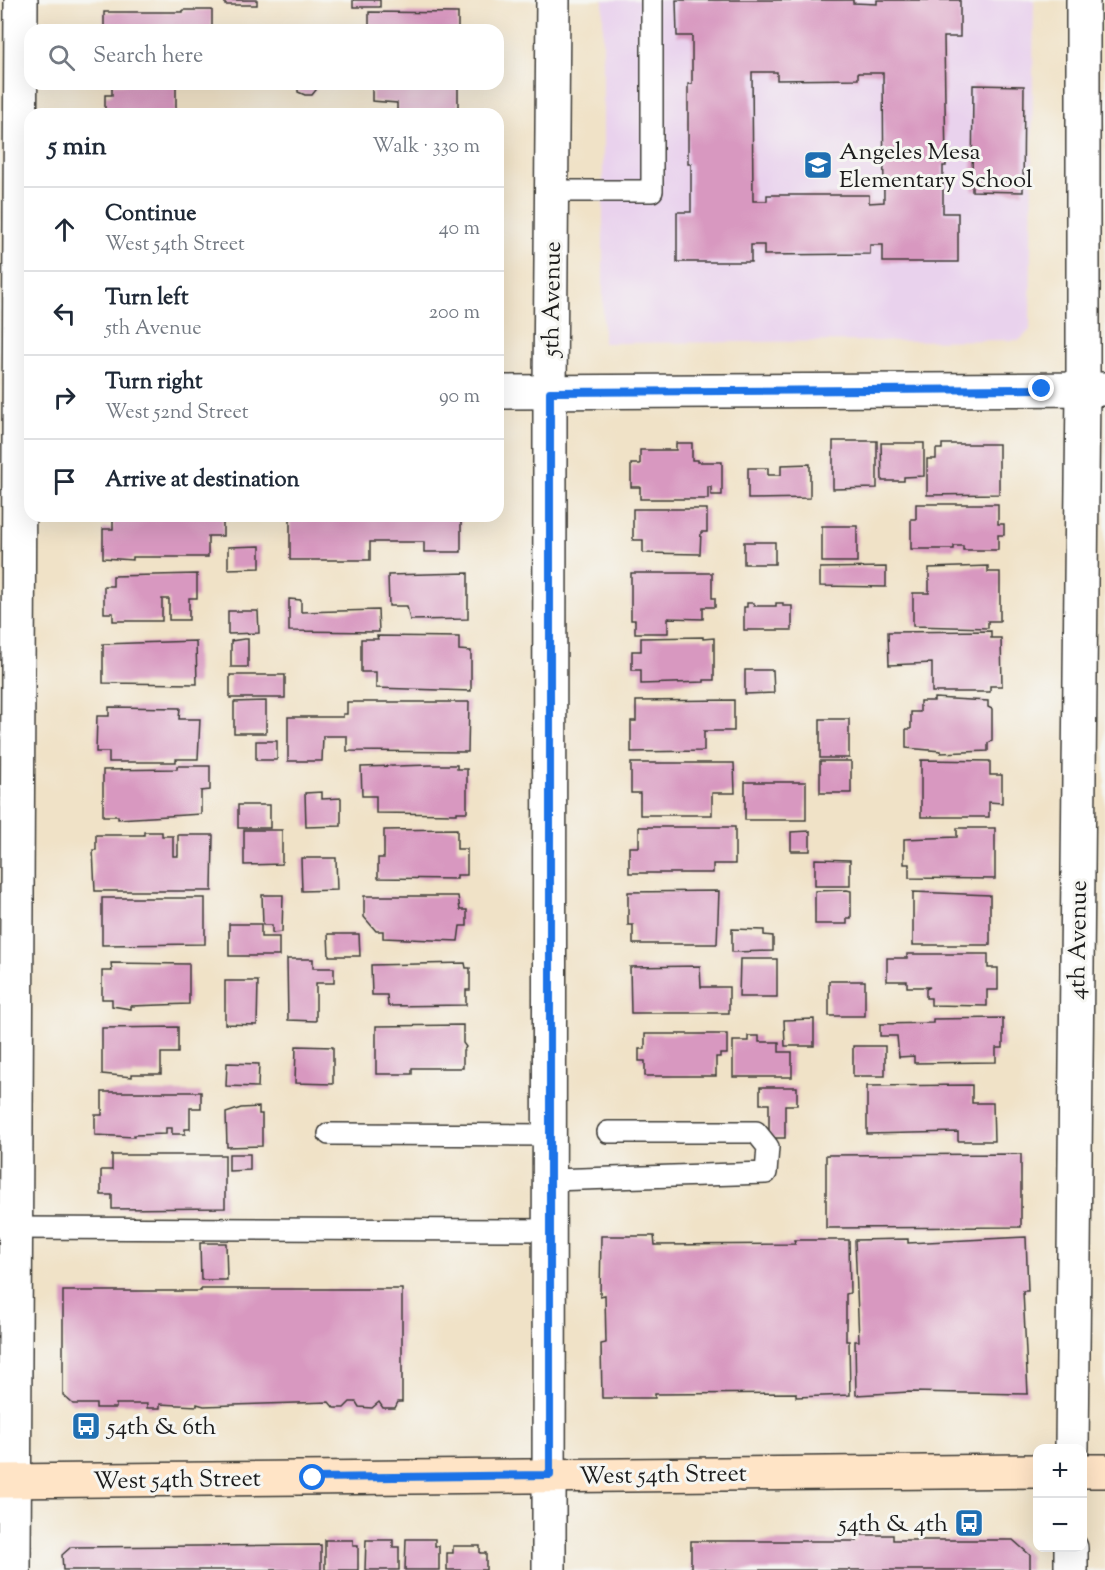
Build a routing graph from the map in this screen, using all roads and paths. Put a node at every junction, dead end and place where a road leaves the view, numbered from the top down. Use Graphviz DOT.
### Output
graph roads {
  1 [pos="21,0"];
  2 [pos="553,0"];
  3 [pos="652,0"];
  4 [pos="1083,0"];
  5 [pos="552,191"];
  6 [pos="1094,389"];
  7 [pos="504,392"];
  8 [pos="550,392"];
  9 [pos="17,397"];
  10 [pos="608,1132"];
  11 [pos="329,1134"];
  12 [pos="552,1135"];
  13 [pos="551,1180"];
  14 [pos="8,1228"];
  15 [pos="550,1230"];
  16 [pos="1072,1444"];
  17 [pos="1033,1471"];
  18 [pos="1087,1471"];
  19 [pos="1105,1471"];
  20 [pos="550,1475"];
  21 [pos="7,1481"];
  22 [pos="1071,1552"];
  23 [pos="14,1570"];
  24 [pos="549,1570"];
  25 [pos="1071,1570"];
  1 -- 9 [label="street"];
  2 -- 5 [label="street, 5th Avenue"];
  3 -- 5 [label="lane"];
  4 -- 6 [label="street, 4th Avenue"];
  5 -- 8 [label="street, 5th Avenue"];
  6 -- 8 [label="street"];
  6 -- 16 [label="street, 4th Avenue"];
  7 -- 8 [label="street"];
  8 -- 12 [label="street, 5th Avenue"];
  9 -- 14 [label="street"];
  10 -- 13 [label="lane"];
  11 -- 12 [label="lane"];
  12 -- 13 [label="street, 5th Avenue"];
  13 -- 15 [label="street, 5th Avenue"];
  14 -- 15 [label="lane"];
  14 -- 21 [label="street"];
  15 -- 20 [label="street, 5th Avenue"];
  17 -- 20 [label="street, West 54th Street"];
  18 -- 19 [label="street"];
  20 -- 21 [label="street, West 54th Street"];
  20 -- 24 [label="street, 5th Avenue"];
  21 -- 23 [label="street"];
  22 -- 25 [label="street"];
}
